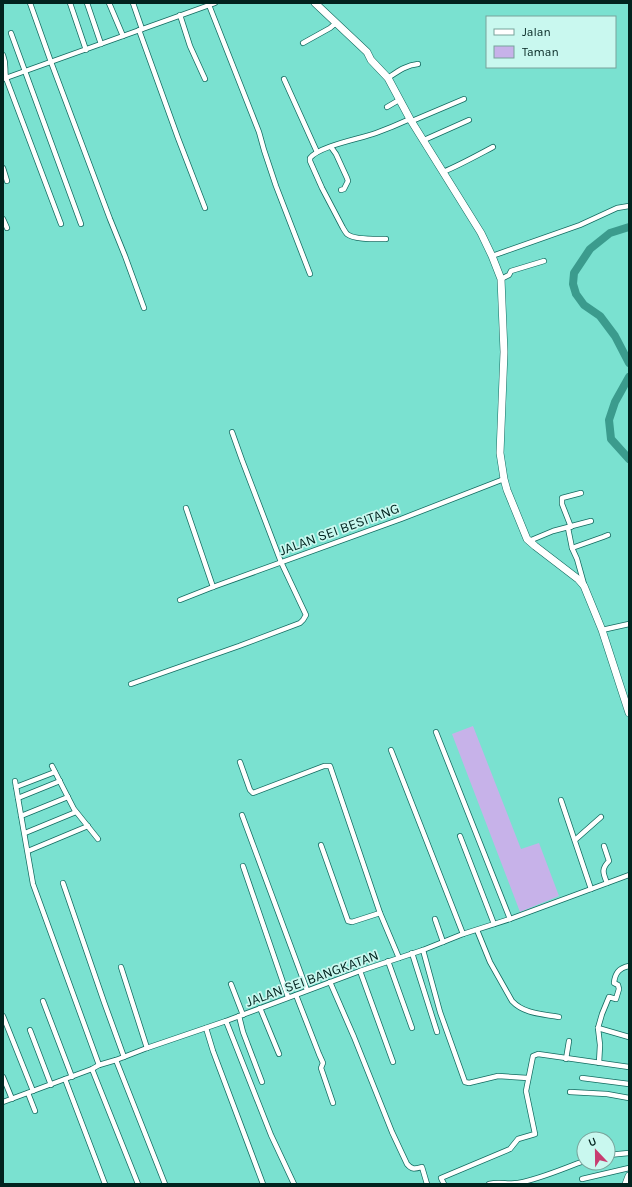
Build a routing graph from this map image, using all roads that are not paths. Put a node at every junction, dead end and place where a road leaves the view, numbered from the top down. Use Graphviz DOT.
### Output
graph roads {
  1 [pos="30,3"];
  2 [pos="70,3"];
  3 [pos="86,3"];
  4 [pos="109,3"];
  5 [pos="133,3"];
  6 [pos="215,3"];
  7 [pos="315,3"];
  8 [pos="209,5"];
  9 [pos="180,15"];
  10 [pos="336,23"];
  11 [pos="141,29"];
  12 [pos="11,33"];
  13 [pos="122,36"];
  14 [pos="303,43"];
  15 [pos="101,44"];
  16 [pos="86,50"];
  17 [pos="3,55"];
  18 [pos="51,62"];
  19 [pos="418,64"];
  20 [pos="25,71"];
  21 [pos="4,78"];
  22 [pos="388,78"];
  23 [pos="205,79"];
  24 [pos="284,79"];
  25 [pos="464,99"];
  26 [pos="399,100"];
  27 [pos="387,107"];
  28 [pos="411,120"];
  29 [pos="469,120"];
  30 [pos="424,140"];
  31 [pos="331,147"];
  32 [pos="493,148"];
  33 [pos="317,152"];
  34 [pos="3,168"];
  35 [pos="443,172"];
  36 [pos="7,181"];
  37 [pos="341,190"];
  38 [pos="629,206"];
  39 [pos="205,208"];
  40 [pos="3,219"];
  41 [pos="61,224"];
  42 [pos="81,224"];
  43 [pos="7,228"];
  44 [pos="386,239"];
  45 [pos="492,256"];
  46 [pos="544,261"];
  47 [pos="310,274"];
  48 [pos="501,279"];
  49 [pos="144,308"];
  50 [pos="232,432"];
  51 [pos="504,479"];
  52 [pos="581,493"];
  53 [pos="186,508"];
  54 [pos="591,521"];
  55 [pos="569,527"];
  56 [pos="608,535"];
  57 [pos="529,541"];
  58 [pos="572,548"];
  59 [pos="281,562"];
  60 [pos="584,586"];
  61 [pos="213,587"];
  62 [pos="180,600"];
  63 [pos="629,624"];
  64 [pos="602,630"];
  65 [pos="131,684"];
  66 [pos="629,710"];
  67 [pos="436,732"];
  68 [pos="391,750"];
  69 [pos="240,762"];
  70 [pos="52,766"];
  71 [pos="55,772"];
  72 [pos="15,781"];
  73 [pos="60,781"];
  74 [pos="16,787"];
  75 [pos="68,797"];
  76 [pos="18,798"];
  77 [pos="561,800"];
  78 [pos="76,812"];
  79 [pos="242,815"];
  80 [pos="21,816"];
  81 [pos="601,817"];
  82 [pos="88,826"];
  83 [pos="25,833"];
  84 [pos="460,836"];
  85 [pos="98,839"];
  86 [pos="575,840"];
  87 [pos="321,845"];
  88 [pos="604,846"];
  89 [pos="28,851"];
  90 [pos="243,866"];
  91 [pos="629,876"];
  92 [pos="63,883"];
  93 [pos="607,883"];
  94 [pos="591,889"];
  95 [pos="380,913"];
  96 [pos="435,919"];
  97 [pos="510,919"];
  98 [pos="494,924"];
  99 [pos="477,930"];
  100 [pos="463,934"];
  101 [pos="443,942"];
  102 [pos="423,950"];
  103 [pos="412,954"];
  104 [pos="399,958"];
  105 [pos="388,961"];
  106 [pos="121,966"];
  107 [pos="629,966"];
  108 [pos="360,971"];
  109 [pos="330,982"];
  110 [pos="231,984"];
  111 [pos="307,990"];
  112 [pos="296,994"];
  113 [pos="288,997"];
  114 [pos="43,1001"];
  115 [pos="260,1008"];
  116 [pos="241,1015"];
  117 [pos="3,1016"];
  118 [pos="559,1017"];
  119 [pos="226,1021"];
  120 [pos="206,1028"];
  121 [pos="412,1028"];
  122 [pos="598,1028"];
  123 [pos="30,1030"];
  124 [pos="437,1032"];
  125 [pos="629,1037"];
  126 [pos="569,1041"];
  127 [pos="147,1048"];
  128 [pos="279,1054"];
  129 [pos="124,1057"];
  130 [pos="566,1059"];
  131 [pos="116,1060"];
  132 [pos="393,1062"];
  133 [pos="599,1063"];
  134 [pos="99,1065"];
  135 [pos="629,1067"];
  136 [pos="92,1070"];
  137 [pos="3,1077"];
  138 [pos="72,1077"];
  139 [pos="528,1078"];
  140 [pos="582,1078"];
  141 [pos="65,1079"];
  142 [pos="262,1082"];
  143 [pos="629,1084"];
  144 [pos="51,1085"];
  145 [pos="30,1092"];
  146 [pos="570,1092"];
  147 [pos="629,1098"];
  148 [pos="12,1099"];
  149 [pos="3,1102"];
  150 [pos="334,1103"];
  151 [pos="35,1111"];
  152 [pos="629,1153"];
  153 [pos="616,1154"];
  154 [pos="576,1164"];
  155 [pos="629,1168"];
  156 [pos="629,1176"];
  157 [pos="582,1179"];
  158 [pos="105,1184"];
  159 [pos="138,1184"];
  160 [pos="165,1184"];
  161 [pos="263,1184"];
  162 [pos="294,1184"];
  163 [pos="427,1184"];
  164 [pos="444,1184"];
  165 [pos="489,1184"];
  166 [pos="626,1184"];
  1 -- 18 [label="street"];
  2 -- 16 [label="street"];
  3 -- 15 [label="street"];
  4 -- 13 [label="street"];
  5 -- 11 [label="street"];
  6 -- 8 [label="street"];
  7 -- 10 [label="main road"];
  8 -- 9 [label="street"];
  8 -- 47 [label="street"];
  9 -- 11 [label="street"];
  9 -- 23 [label="street"];
  10 -- 14 [label="street"];
  10 -- 22 [label="main road"];
  11 -- 13 [label="street"];
  11 -- 39 [label="street"];
  12 -- 20 [label="street"];
  13 -- 15 [label="street"];
  15 -- 16 [label="street"];
  16 -- 18 [label="street"];
  17 -- 21 [label="street"];
  18 -- 20 [label="street"];
  18 -- 49 [label="street"];
  19 -- 22 [label="street"];
  20 -- 21 [label="street"];
  20 -- 42 [label="street"];
  21 -- 41 [label="street"];
  22 -- 26 [label="main road"];
  24 -- 33 [label="street"];
  25 -- 28 [label="street"];
  26 -- 27 [label="street"];
  26 -- 28 [label="main road"];
  28 -- 30 [label="main road"];
  28 -- 31 [label="street"];
  29 -- 30 [label="street"];
  30 -- 35 [label="main road"];
  31 -- 33 [label="street"];
  31 -- 37 [label="street"];
  32 -- 35 [label="street"];
  33 -- 44 [label="street"];
  34 -- 36 [label="street"];
  35 -- 45 [label="main road"];
  38 -- 45 [label="street"];
  40 -- 43 [label="street"];
  45 -- 48 [label="main road"];
  46 -- 48 [label="street"];
  48 -- 51 [label="main road"];
  50 -- 59 [label="street"];
  51 -- 57 [label="main road"];
  51 -- 59 [label="street, JALAN SEI BESITANG"];
  52 -- 55 [label="street"];
  53 -- 61 [label="street"];
  54 -- 55 [label="street"];
  55 -- 57 [label="street"];
  55 -- 58 [label="street"];
  56 -- 58 [label="street"];
  57 -- 60 [label="main road"];
  58 -- 60 [label="street"];
  59 -- 61 [label="street, JALAN SEI BESITANG"];
  59 -- 65 [label="street"];
  60 -- 64 [label="main road"];
  61 -- 62 [label="street, JALAN SEI BESITANG"];
  63 -- 64 [label="street"];
  64 -- 66 [label="main road"];
  67 -- 97 [label="street"];
  68 -- 100 [label="street"];
  69 -- 95 [label="street"];
  70 -- 71 [label="street"];
  71 -- 73 [label="street"];
  71 -- 74 [label="street"];
  72 -- 74 [label="street"];
  73 -- 75 [label="street"];
  73 -- 76 [label="street"];
  74 -- 76 [label="street"];
  75 -- 78 [label="street"];
  75 -- 80 [label="street"];
  76 -- 80 [label="street"];
  77 -- 86 [label="street"];
  78 -- 82 [label="street"];
  78 -- 83 [label="street"];
  79 -- 111 [label="street"];
  80 -- 83 [label="street"];
  81 -- 86 [label="street"];
  82 -- 85 [label="street"];
  82 -- 89 [label="street"];
  83 -- 89 [label="street"];
  84 -- 98 [label="street"];
  86 -- 94 [label="street"];
  87 -- 95 [label="street"];
  88 -- 93 [label="street"];
  89 -- 134 [label="street"];
  90 -- 113 [label="street"];
  91 -- 93 [label="street, JALAN SEI BANGKATAN"];
  92 -- 129 [label="street"];
  93 -- 94 [label="street, JALAN SEI BANGKATAN"];
  94 -- 97 [label="street, JALAN SEI BANGKATAN"];
  95 -- 104 [label="street"];
  96 -- 101 [label="street"];
  97 -- 98 [label="street, JALAN SEI BANGKATAN"];
  98 -- 99 [label="street, JALAN SEI BANGKATAN"];
  99 -- 100 [label="street, JALAN SEI BANGKATAN"];
  99 -- 118 [label="street"];
  100 -- 101 [label="street, JALAN SEI BANGKATAN"];
  101 -- 102 [label="street, JALAN SEI BANGKATAN"];
  102 -- 103 [label="street, JALAN SEI BANGKATAN"];
  102 -- 139 [label="street"];
  103 -- 104 [label="street, JALAN SEI BANGKATAN"];
  103 -- 124 [label="street"];
  104 -- 105 [label="street, JALAN SEI BANGKATAN"];
  105 -- 108 [label="street, JALAN SEI BANGKATAN"];
  105 -- 121 [label="street"];
  106 -- 127 [label="street"];
  107 -- 122 [label="street"];
  108 -- 109 [label="street, JALAN SEI BANGKATAN"];
  108 -- 132 [label="street"];
  109 -- 111 [label="street, JALAN SEI BANGKATAN"];
  109 -- 163 [label="street"];
  110 -- 116 [label="street"];
  111 -- 112 [label="street, JALAN SEI BANGKATAN"];
  112 -- 113 [label="street, JALAN SEI BANGKATAN"];
  112 -- 150 [label="street"];
  113 -- 115 [label="street, JALAN SEI BANGKATAN"];
  114 -- 138 [label="street"];
  115 -- 116 [label="street, JALAN SEI BANGKATAN"];
  115 -- 128 [label="street"];
  116 -- 119 [label="street, JALAN SEI BANGKATAN"];
  116 -- 142 [label="street"];
  117 -- 145 [label="street"];
  119 -- 120 [label="street, JALAN SEI BANGKATAN"];
  119 -- 162 [label="street"];
  120 -- 127 [label="street, JALAN SEI BANGKATAN"];
  120 -- 161 [label="street"];
  122 -- 125 [label="street"];
  122 -- 133 [label="street"];
  123 -- 144 [label="street"];
  126 -- 130 [label="street"];
  127 -- 129 [label="street, JALAN SEI BANGKATAN"];
  129 -- 131 [label="street, JALAN SEI BANGKATAN"];
  130 -- 133 [label="street"];
  130 -- 139 [label="street"];
  131 -- 134 [label="street, JALAN SEI BANGKATAN"];
  131 -- 160 [label="street"];
  133 -- 135 [label="street"];
  134 -- 136 [label="street, JALAN SEI BANGKATAN"];
  136 -- 138 [label="street, JALAN SEI BANGKATAN"];
  136 -- 159 [label="street"];
  137 -- 148 [label="street"];
  138 -- 141 [label="street, JALAN SEI BANGKATAN"];
  139 -- 164 [label="street"];
  140 -- 143 [label="street"];
  141 -- 144 [label="street, JALAN SEI BANGKATAN"];
  141 -- 158 [label="street"];
  144 -- 145 [label="street, JALAN SEI BANGKATAN"];
  145 -- 148 [label="street, JALAN SEI BANGKATAN"];
  145 -- 151 [label="street"];
  146 -- 147 [label="street"];
  148 -- 149 [label="street, JALAN SEI BANGKATAN"];
  152 -- 153 [label="street"];
  154 -- 165 [label="street"];
  155 -- 157 [label="street"];
  156 -- 166 [label="main road"];
}
